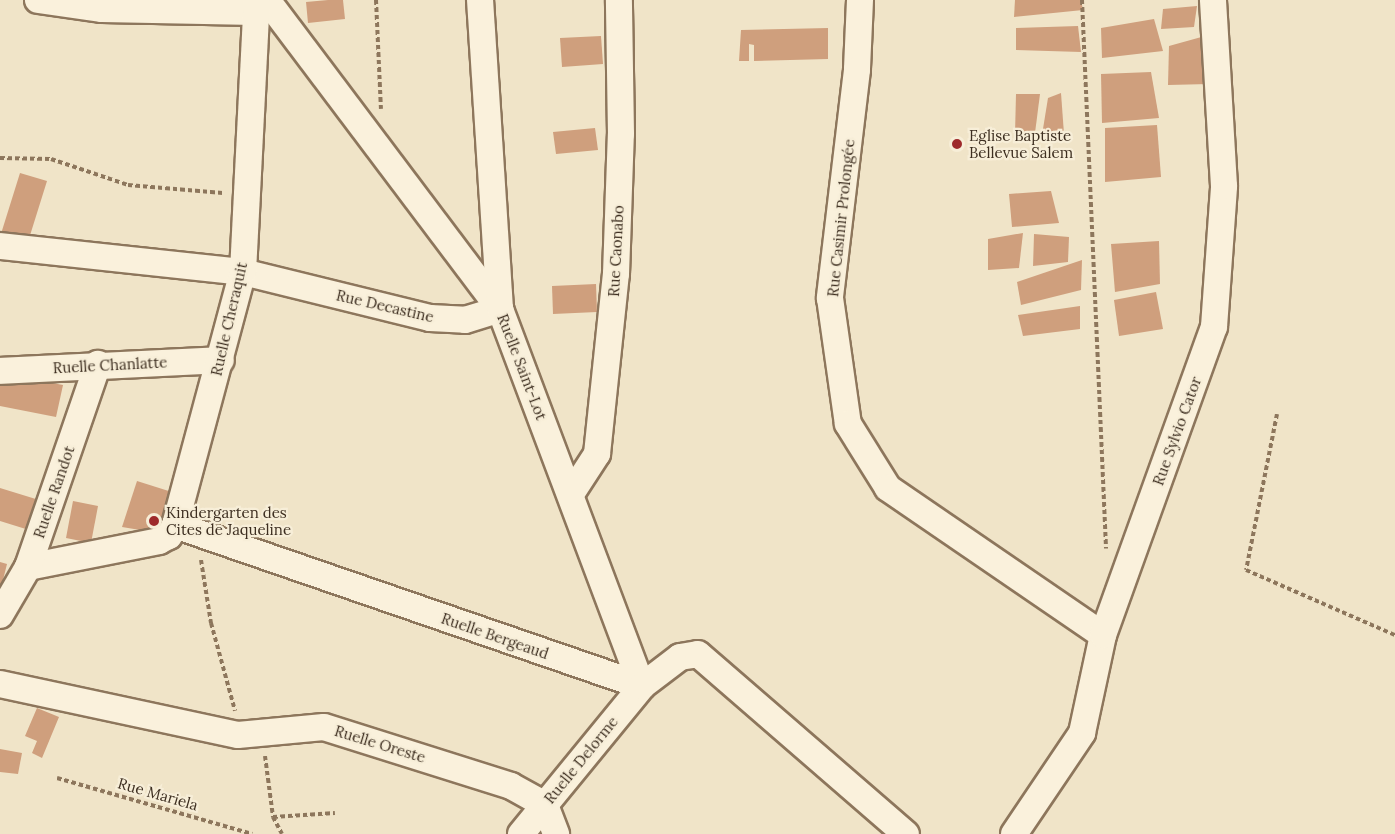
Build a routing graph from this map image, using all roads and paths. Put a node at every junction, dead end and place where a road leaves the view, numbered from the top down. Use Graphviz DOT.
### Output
graph roads {
  1 [pos="38,0"];
  2 [pos="376,0"];
  3 [pos="480,0"];
  4 [pos="619,0"];
  5 [pos="860,0"];
  6 [pos="1082,0"];
  7 [pos="1213,0"];
  8 [pos="260,4"];
  9 [pos="382,116"];
  10 [pos="0,158"];
  11 [pos="250,192"];
  12 [pos="0,246"];
  13 [pos="243,272"];
  14 [pos="500,309"];
  15 [pos="221,360"];
  16 [pos="98,364"];
  17 [pos="0,371"];
  18 [pos="1276,414"];
  19 [pos="571,494"];
  20 [pos="185,528"];
  21 [pos="1107,560"];
  22 [pos="28,567"];
  23 [pos="0,615"];
  24 [pos="1395,634"];
  25 [pos="1103,635"];
  26 [pos="0,684"];
  27 [pos="642,686"];
  28 [pos="262,734"];
  29 [pos="57,778"];
  30 [pos="545,805"];
  31 [pos="335,813"];
  32 [pos="273,817"];
  33 [pos="252,834"];
  34 [pos="282,834"];
  35 [pos="521,834"];
  36 [pos="556,834"];
  37 [pos="906,834"];
  38 [pos="1014,834"];
  1 -- 8 [label="street"];
  2 -- 9 [label="path"];
  3 -- 14 [label="street"];
  4 -- 19 [label="street, Rue Caonabo"];
  5 -- 25 [label="street, Rue Casimir Prolongée"];
  6 -- 21 [label="path"];
  7 -- 25 [label="street, Rue Sylvio Cator"];
  8 -- 11 [label="street, Ruelle Cheraquit"];
  8 -- 14 [label="street, Ruelle Saint-Lot"];
  10 -- 11 [label="path"];
  11 -- 13 [label="street, Ruelle Cheraquit"];
  12 -- 13 [label="street, Rue Decastine"];
  13 -- 14 [label="street, Rue Decastine"];
  13 -- 15 [label="street, Ruelle Cheraquit"];
  14 -- 19 [label="street, Ruelle Saint-Lot"];
  15 -- 16 [label="street, Ruelle Chanlatte"];
  15 -- 20 [label="street, Ruelle Cheraquit"];
  16 -- 17 [label="street, Ruelle Chanlatte"];
  16 -- 22 [label="street, Ruelle Randot"];
  18 -- 24 [label="path"];
  19 -- 27 [label="street, Ruelle Saint-Lot"];
  20 -- 22 [label="street"];
  20 -- 27 [label="street, Ruelle Bergeaud"];
  20 -- 28 [label="path"];
  22 -- 23 [label="street, Ruelle Randot"];
  25 -- 38 [label="street, Rue Sylvio Cator"];
  26 -- 28 [label="street, Ruelle Oreste"];
  27 -- 30 [label="street, Ruelle Delorme"];
  27 -- 37 [label="street"];
  28 -- 30 [label="street, Ruelle Oreste"];
  28 -- 32 [label="path"];
  29 -- 33 [label="path, Rue Mariela"];
  30 -- 35 [label="street, Ruelle Delorme"];
  30 -- 36 [label="street"];
  31 -- 32 [label="path"];
  32 -- 34 [label="path"];
}
